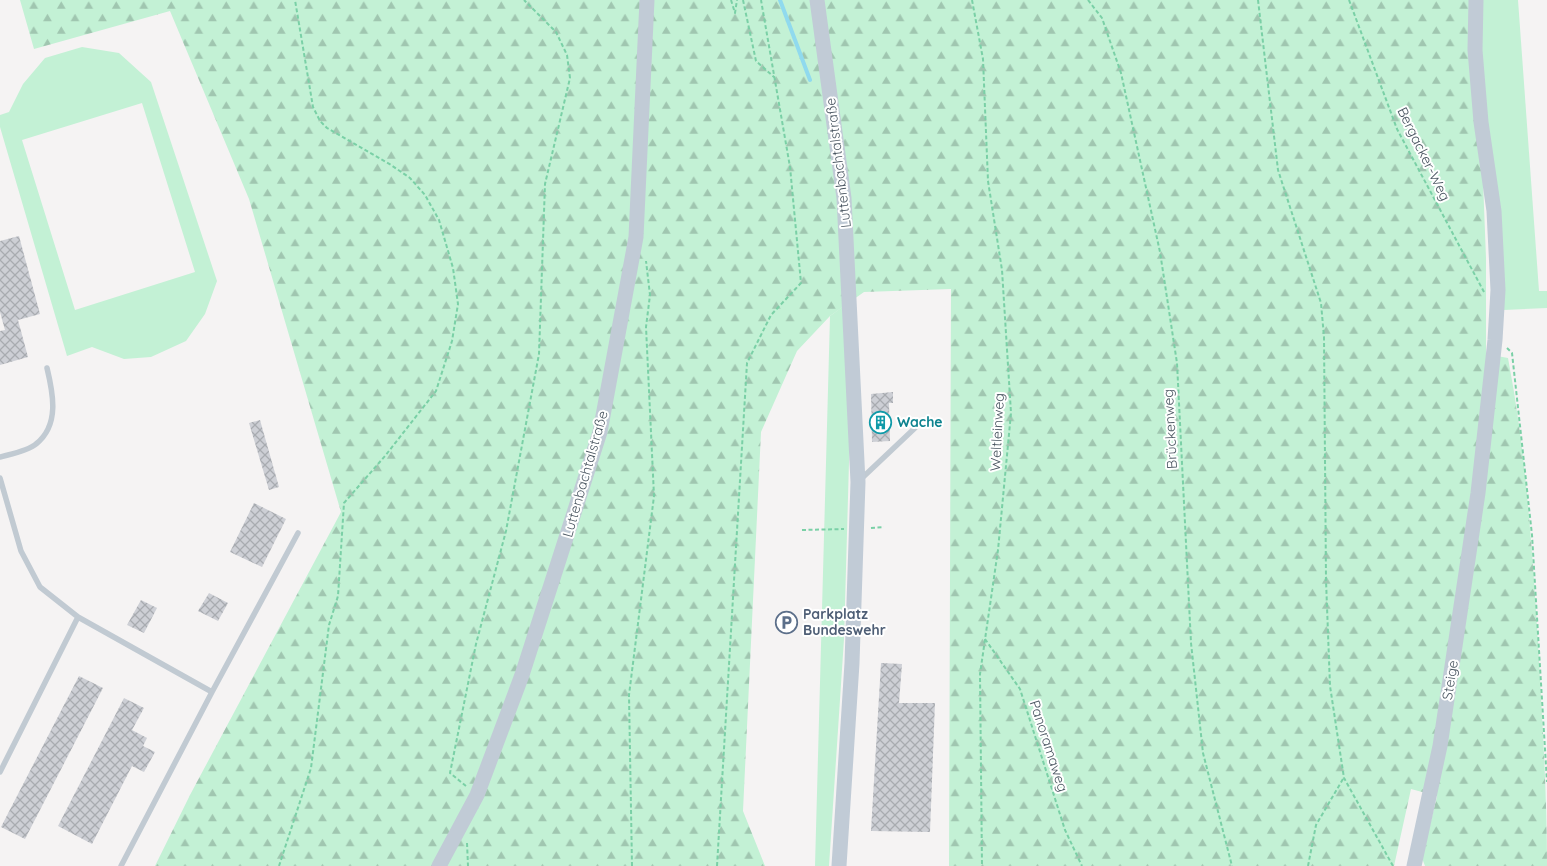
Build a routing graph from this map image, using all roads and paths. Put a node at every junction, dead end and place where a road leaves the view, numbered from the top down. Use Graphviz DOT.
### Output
graph roads {
  1 [pos="295,0"];
  2 [pos="524,0"];
  3 [pos="647,0"];
  4 [pos="731,0"];
  5 [pos="737,0"];
  6 [pos="743,0"];
  7 [pos="761,0"];
  8 [pos="817,0"];
  9 [pos="972,0"];
  10 [pos="1088,0"];
  11 [pos="1258,0"];
  12 [pos="1349,0"];
  13 [pos="1476,0"];
  14 [pos="774,77"];
  15 [pos="646,257"];
  16 [pos="1497,309"];
  17 [pos="1495,340"];
  18 [pos="47,368"];
  19 [pos="916,427"];
  20 [pos="0,458"];
  21 [pos="0,478"];
  22 [pos="858,482"];
  23 [pos="802,530"];
  24 [pos="815,530"];
  25 [pos="298,533"];
  26 [pos="78,618"];
  27 [pos="985,639"];
  28 [pos="212,692"];
  29 [pos="0,772"];
  30 [pos="1344,778"];
  31 [pos="1547,782"];
  32 [pos="477,795"];
  33 [pos="121,866"];
  34 [pos="279,866"];
  35 [pos="439,866"];
  36 [pos="632,866"];
  37 [pos="717,866"];
  38 [pos="839,866"];
  39 [pos="982,866"];
  40 [pos="1082,866"];
  41 [pos="1232,866"];
  42 [pos="1308,866"];
  43 [pos="1393,866"];
  44 [pos="1414,866"];
  1 -- 34 [label="path"];
  2 -- 32 [label="path"];
  3 -- 32 [label="street, Luttenbachtalstraße"];
  4 -- 5 [label="path"];
  6 -- 14 [label="path"];
  7 -- 14 [label="path"];
  8 -- 22 [label="street, Luttenbachtalstraße"];
  9 -- 27 [label="path, Weltleinweg"];
  10 -- 41 [label="path, Brückenweg"];
  11 -- 30 [label="path"];
  12 -- 16 [label="path, Bergacker-Weg"];
  13 -- 16 [label="street, Steige"];
  14 -- 37 [label="path"];
  15 -- 36 [label="path"];
  16 -- 17 [label="street, Steige"];
  17 -- 31 [label="path"];
  17 -- 44 [label="street, Steige"];
  18 -- 20 [label="lane"];
  19 -- 22 [label="lane"];
  21 -- 26 [label="lane"];
  22 -- 38 [label="street, Luttenbachtalstraße"];
  23 -- 24 [label="path"];
  25 -- 28 [label="lane"];
  26 -- 28 [label="lane"];
  26 -- 29 [label="lane"];
  27 -- 39 [label="path, Weltleinweg"];
  27 -- 40 [label="path, Panoramaweg"];
  28 -- 33 [label="lane"];
  30 -- 42 [label="path"];
  30 -- 43 [label="path"];
  32 -- 35 [label="street, Luttenbachtalstraße"];
}
